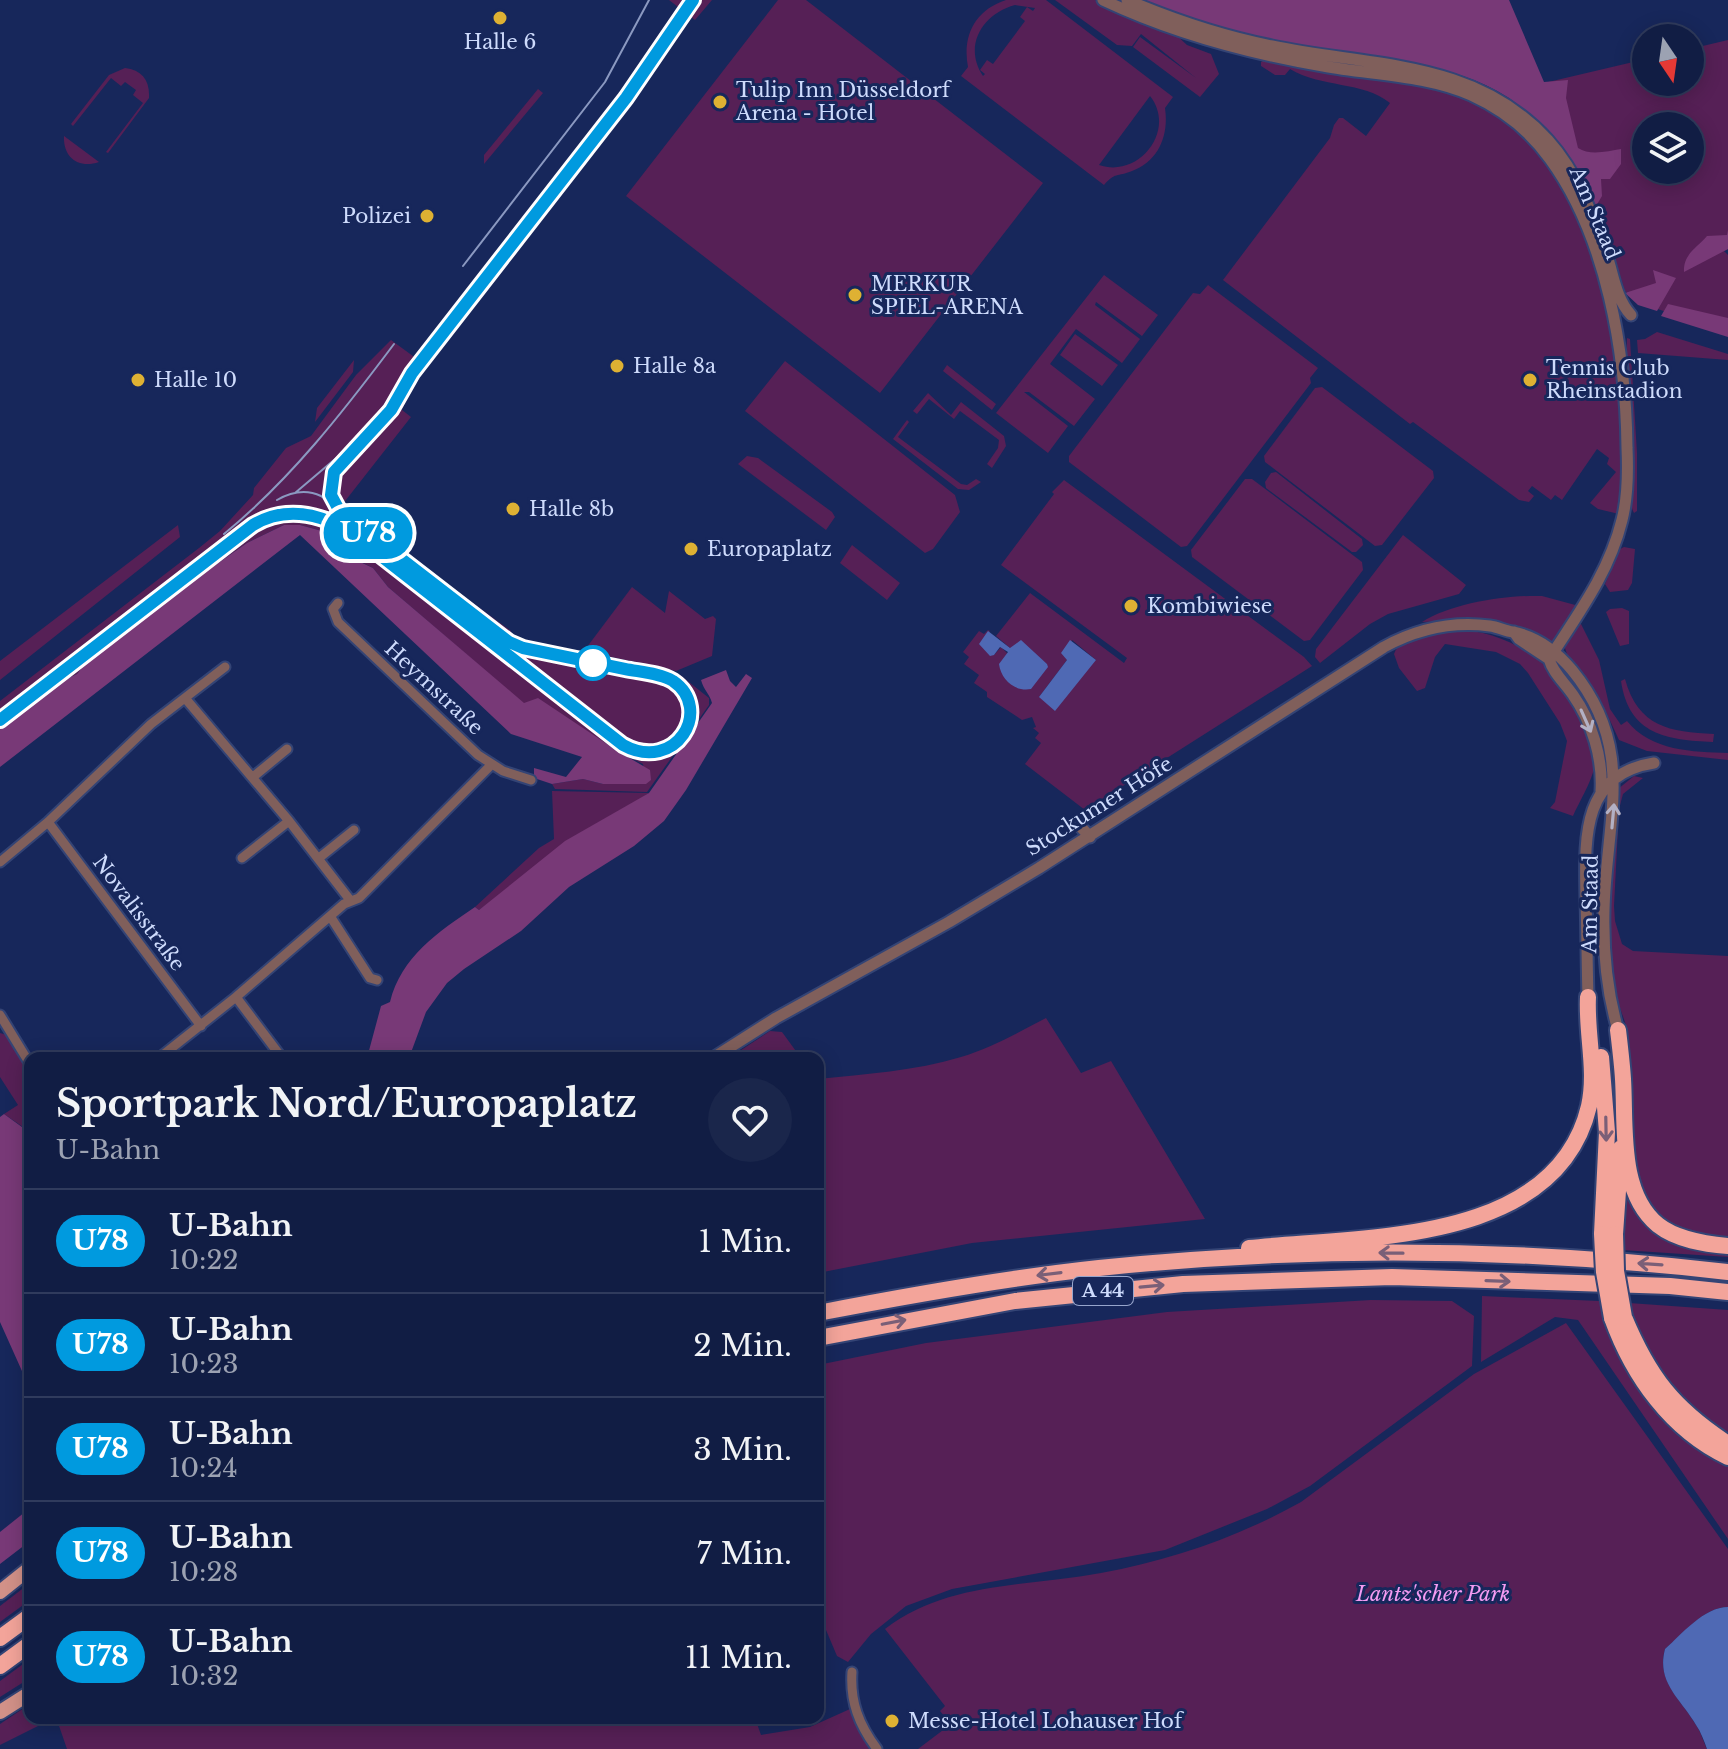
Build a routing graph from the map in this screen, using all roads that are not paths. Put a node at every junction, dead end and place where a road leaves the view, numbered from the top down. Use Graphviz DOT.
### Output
graph roads {
  1 [pos="1103,0"];
  2 [pos="1127,0"];
  3 [pos="1631,315"];
  4 [pos="338,603"];
  5 [pos="1514,632"];
  6 [pos="1562,639"];
  7 [pos="1541,642"];
  8 [pos="1552,654"];
  9 [pos="225,667"];
  10 [pos="185,698"];
  11 [pos="287,749"];
  12 [pos="1654,763"];
  13 [pos="491,765"];
  14 [pos="253,777"];
  15 [pos="1614,777"];
  16 [pos="531,780"];
  17 [pos="1601,792"];
  18 [pos="289,821"];
  19 [pos="48,822"];
  20 [pos="1080,826"];
  21 [pos="354,830"];
  22 [pos="1090,837"];
  23 [pos="242,858"];
  24 [pos="319,858"];
  25 [pos="0,862"];
  26 [pos="350,900"];
  27 [pos="330,916"];
  28 [pos="377,980"];
  29 [pos="236,997"];
  30 [pos="1588,997"];
  31 [pos="0,1015"];
  32 [pos="201,1026"];
  33 [pos="3,1028"];
  34 [pos="1618,1030"];
  35 [pos="167,1052"];
  36 [pos="277,1052"];
  37 [pos="722,1052"];
  38 [pos="24,1056"];
  39 [pos="1624,1124"];
  40 [pos="1609,1234"];
  41 [pos="1728,1246"];
  42 [pos="1182,1261"];
  43 [pos="1728,1272"];
  44 [pos="1695,1288"];
  45 [pos="1728,1292"];
  46 [pos="1728,1298"];
  47 [pos="824,1312"];
  48 [pos="1618,1318"];
  49 [pos="824,1337"];
  50 [pos="1728,1444"];
  51 [pos="1728,1457"];
  52 [pos="24,1573"];
  53 [pos="0,1592"];
  54 [pos="24,1620"];
  55 [pos="0,1638"];
  56 [pos="24,1648"];
  57 [pos="0,1666"];
  58 [pos="852,1672"];
  59 [pos="24,1697"];
  60 [pos="0,1712"];
  61 [pos="877,1749"];
  1 -- 6 [label="street, Am Staad"];
  2 -- 3 [label="street, Am Staad"];
  4 -- 13 [label="street, Heymstraße"];
  5 -- 7 [label="street, Stockumer Höfe"];
  5 -- 8 [label="street, Stockumer Höfe"];
  5 -- 22 [label="street, Stockumer Höfe"];
  6 -- 7 [label="street, Stockumer Höfe"];
  6 -- 8 [label="street, Am Staad"];
  7 -- 8 [label="street, Stockumer Höfe"];
  8 -- 15 [label="street, Am Staad"];
  8 -- 17 [label="street, Am Staad, one-way"];
  9 -- 10 [label="street"];
  10 -- 14 [label="street"];
  10 -- 19 [label="street"];
  11 -- 14 [label="street"];
  12 -- 15 [label="street, Am Staad"];
  13 -- 16 [label="street, Heymstraße"];
  13 -- 26 [label="street"];
  14 -- 18 [label="street"];
  15 -- 17 [label="street, Am Staad"];
  34 -- 15 [label="street, Am Staad, one-way"];
  17 -- 30 [label="street, Am Staad"];
  18 -- 23 [label="street"];
  18 -- 24 [label="street"];
  19 -- 25 [label="street"];
  19 -- 32 [label="street, Novalisstraße"];
  20 -- 22 [label="street"];
  21 -- 24 [label="street"];
  22 -- 37 [label="street, Stockumer Höfe"];
  24 -- 26 [label="street"];
  26 -- 27 [label="street"];
  27 -- 28 [label="street"];
  27 -- 29 [label="street"];
  29 -- 32 [label="street"];
  29 -- 36 [label="street"];
  30 -- 40 [label="highway, one-way"];
  30 -- 42 [label="highway"];
  31 -- 33 [label="street"];
  32 -- 35 [label="street"];
  33 -- 38 [label="street"];
  34 -- 39 [label="highway"];
  39 -- 40 [label="highway"];
  39 -- 41 [label="highway"];
  40 -- 48 [label="highway, bridge"];
  43 -- 42 [label="highway, A 44, one-way"];
  42 -- 47 [label="highway, A 44, one-way"];
  44 -- 45 [label="highway, A 44"];
  44 -- 46 [label="highway"];
  49 -- 44 [label="highway, A 44, one-way"];
  48 -- 50 [label="highway"];
  48 -- 51 [label="highway"];
  52 -- 53 [label="main road"];
  54 -- 55 [label="highway"];
  56 -- 57 [label="highway"];
  58 -- 61 [label="street"];
  59 -- 60 [label="main road"];
}
